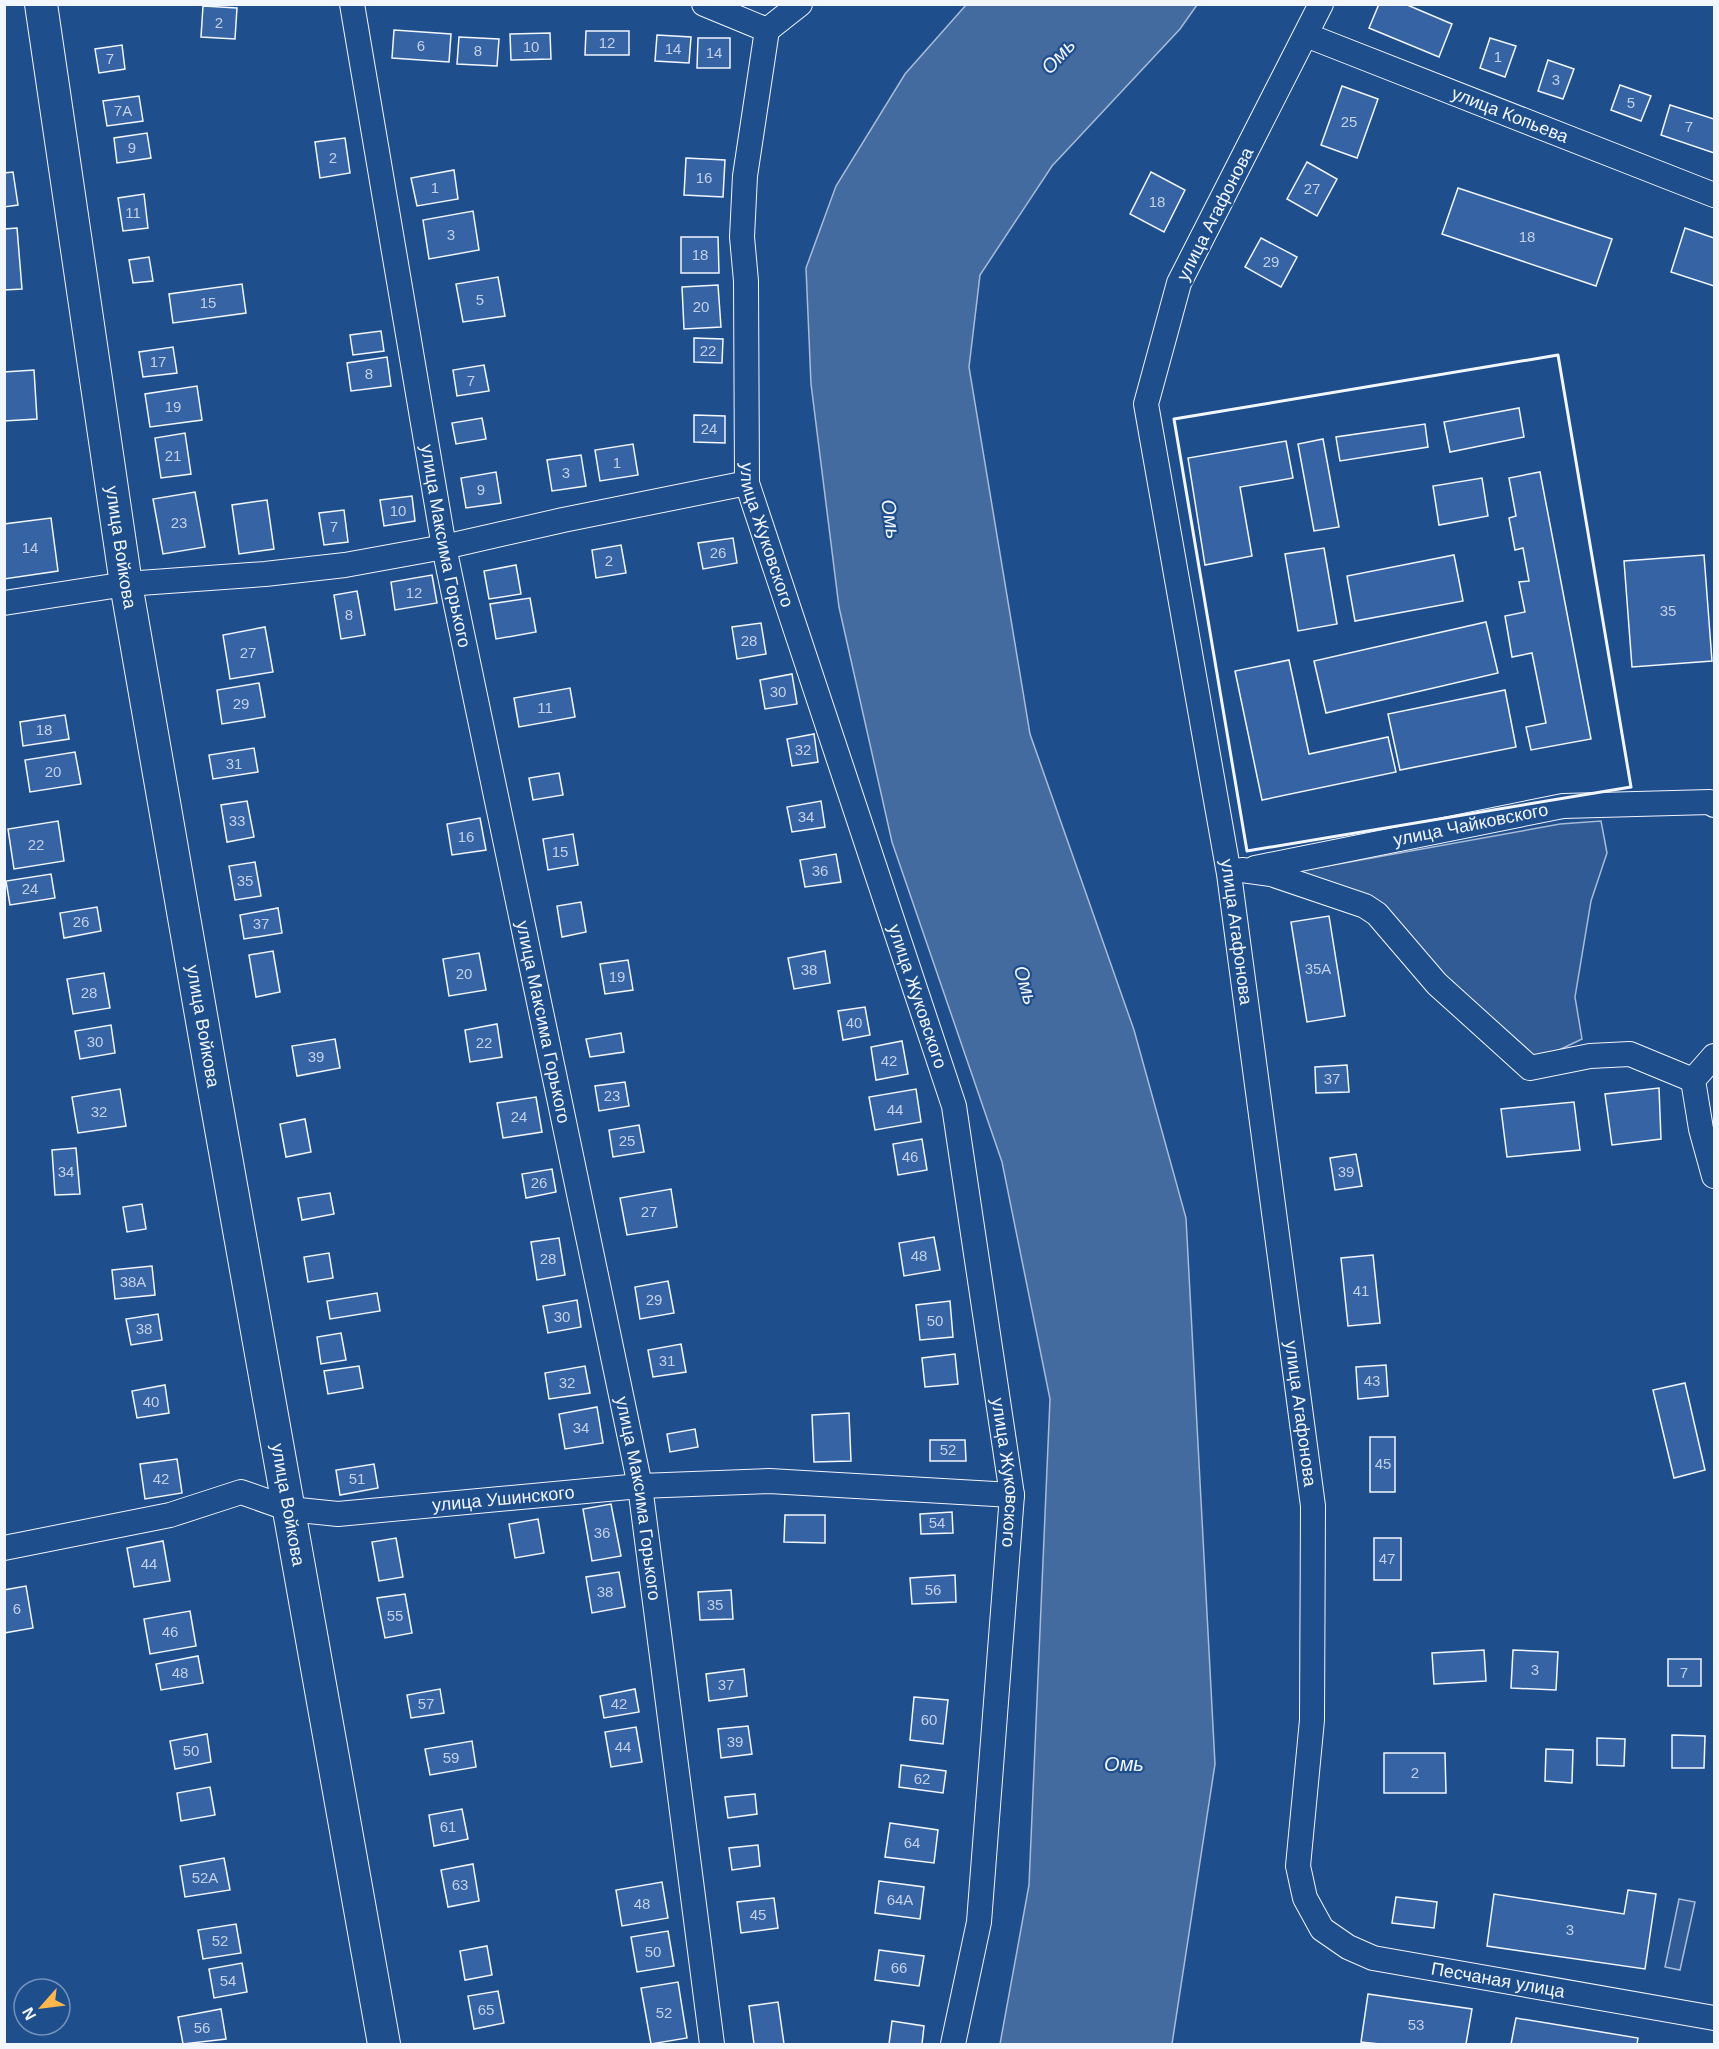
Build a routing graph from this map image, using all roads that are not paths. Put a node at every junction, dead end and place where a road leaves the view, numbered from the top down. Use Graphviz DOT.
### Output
graph roads {
  1 [pos="41,4"];
  2 [pos="352,4"];
  3 [pos="704,4"];
  4 [pos="800,4"];
  5 [pos="1321,4"];
  6 [pos="767,30"];
  7 [pos="1306,35"];
  8 [pos="1714,195"];
  9 [pos="747,483"];
  10 [pos="444,547"];
  11 [pos="126,584"];
  12 [pos="4,603"];
  13 [pos="1714,805"];
  14 [pos="1236,872"];
  15 [pos="1714,1056"];
  16 [pos="1693,1080"];
  17 [pos="1714,1176"];
  18 [pos="640,1486"];
  19 [pos="1012,1496"];
  20 [pos="289,1509"];
  21 [pos="4,1548"];
  22 [pos="1305,1898"];
  23 [pos="1714,2018"];
  24 [pos="384,2044"];
  25 [pos="712,2044"];
  26 [pos="953,2044"];
  1 -- 11 [label="main road, улица Войкова"];
  2 -- 10 [label="street, улица Максима Горького"];
  3 -- 6 [label="street"];
  4 -- 6 [label="street"];
  5 -- 7 [label="street, улица Агафонова"];
  6 -- 9 [label="street, улица Жуковского"];
  7 -- 8 [label="street, улица Копьева"];
  7 -- 14 [label="street, улица Агафонова"];
  9 -- 10 [label="street"];
  9 -- 19 [label="street, улица Жуковского"];
  10 -- 11 [label="street"];
  10 -- 18 [label="street, улица Максима Горького"];
  11 -- 12 [label="street"];
  11 -- 20 [label="main road, улица Войкова"];
  13 -- 14 [label="street, улица Чайковского"];
  14 -- 16 [label="street"];
  14 -- 22 [label="street, улица Агафонова"];
  15 -- 16 [label="street"];
  16 -- 17 [label="street"];
  18 -- 19 [label="street, улица Ушинского"];
  18 -- 20 [label="street, улица Ушинского"];
  18 -- 25 [label="street, улица Максима Горького"];
  19 -- 26 [label="street, улица Жуковского"];
  20 -- 21 [label="street, улица Ушинского"];
  20 -- 24 [label="main road, улица Войкова"];
  22 -- 23 [label="street, Песчаная улица"];
}
